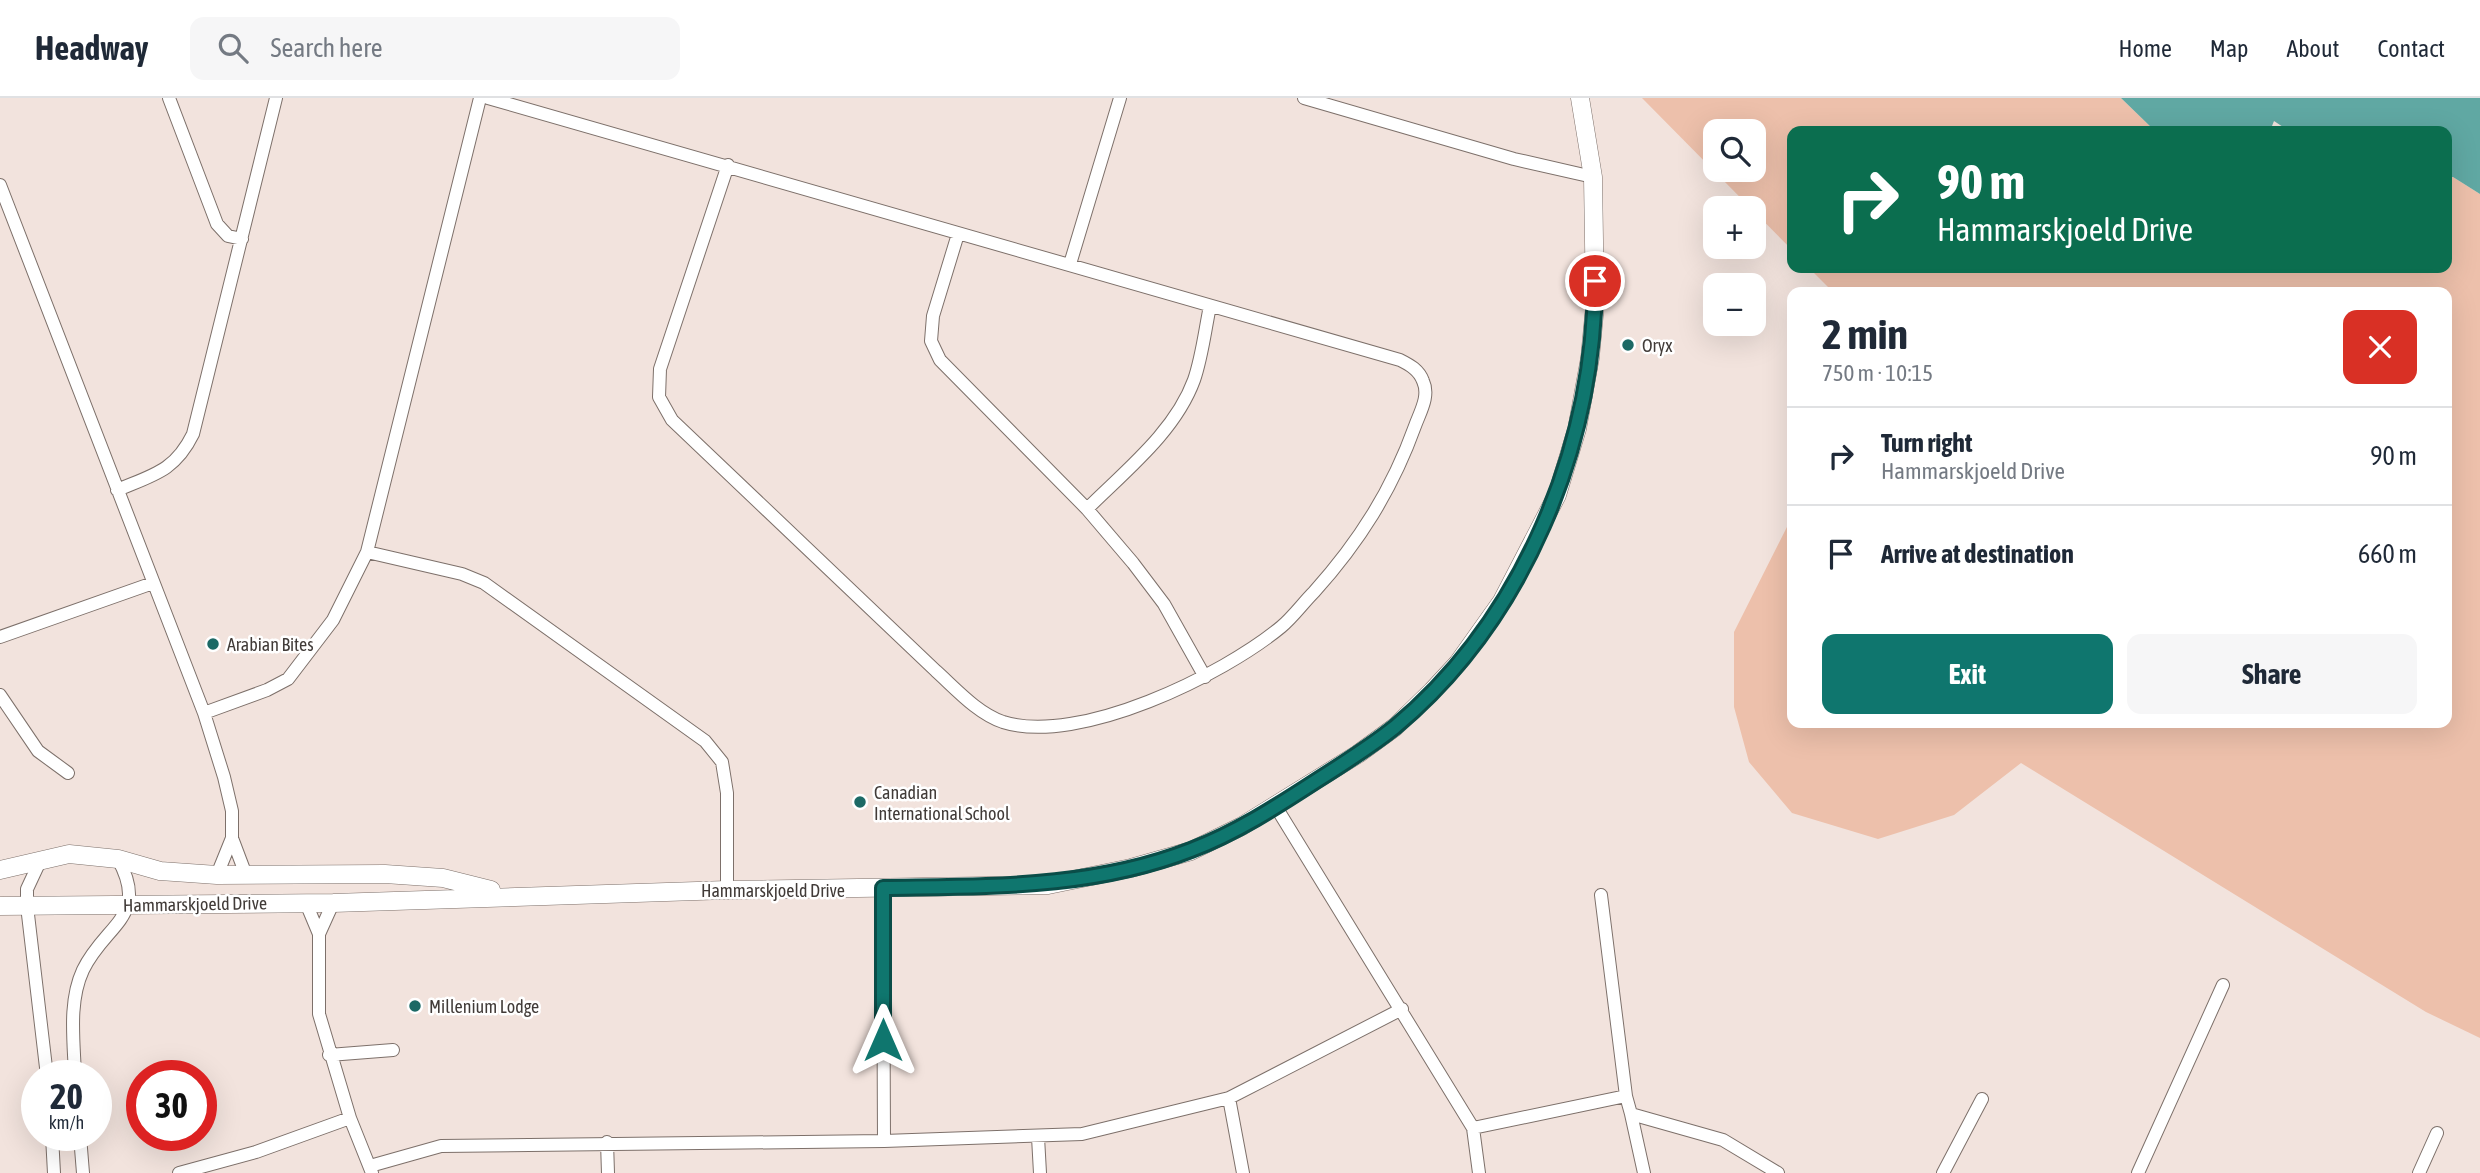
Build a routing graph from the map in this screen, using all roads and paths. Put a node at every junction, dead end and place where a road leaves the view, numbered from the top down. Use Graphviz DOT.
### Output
graph roads {
  1 [pos="169,98"];
  2 [pos="276,98"];
  3 [pos="480,98"];
  4 [pos="488,98"];
  5 [pos="1120,98"];
  6 [pos="1304,98"];
  7 [pos="1580,98"];
  8 [pos="727,165"];
  9 [pos="1593,177"];
  10 [pos="0,185"];
  11 [pos="958,234"];
  12 [pos="242,239"];
  13 [pos="1070,264"];
  14 [pos="1210,306"];
  15 [pos="117,490"];
  16 [pos="1087,509"];
  17 [pos="367,552"];
  18 [pos="153,583"];
  19 [pos="0,637"];
  20 [pos="1205,677"];
  21 [pos="0,695"];
  22 [pos="204,713"];
  23 [pos="68,773"];
  24 [pos="1276,807"];
  25 [pos="232,838"];
  26 [pos="41,859"];
  27 [pos="118,859"];
  28 [pos="0,870"];
  29 [pos="364,874"];
  30 [pos="217,875"];
  31 [pos="246,875"];
  32 [pos="883,888"];
  33 [pos="727,890"];
  34 [pos="515,895"];
  35 [pos="1601,895"];
  36 [pos="368,901"];
  37 [pos="333,902"];
  38 [pos="306,903"];
  39 [pos="130,905"];
  40 [pos="0,906"];
  41 [pos="27,906"];
  42 [pos="320,934"];
  43 [pos="2223,985"];
  44 [pos="1402,1009"];
  45 [pos="393,1050"];
  46 [pos="329,1055"];
  47 [pos="45,1060"];
  48 [pos="74,1060"];
  49 [pos="1626,1096"];
  50 [pos="1229,1098"];
  51 [pos="1982,1099"];
  52 [pos="1631,1114"];
  53 [pos="350,1118"];
  54 [pos="1473,1128"];
  55 [pos="2437,1133"];
  56 [pos="1038,1137"];
  57 [pos="884,1141"];
  58 [pos="607,1142"];
  59 [pos="53,1151"];
  60 [pos="81,1151"];
  61 [pos="371,1169"];
  62 [pos="184,1172"];
  63 [pos="54,1173"];
  64 [pos="83,1173"];
  65 [pos="608,1173"];
  66 [pos="1040,1173"];
  67 [pos="1243,1173"];
  68 [pos="1479,1173"];
  69 [pos="1644,1173"];
  70 [pos="1778,1173"];
  71 [pos="1943,1173"];
  72 [pos="2138,1173"];
  73 [pos="2419,1173"];
  1 -- 12 [label="street"];
  2 -- 12 [label="street"];
  3 -- 17 [label="street"];
  4 -- 8 [label="street"];
  5 -- 13 [label="street"];
  6 -- 9 [label="street"];
  7 -- 9 [label="main road, Hammarskjoeld Drive"];
  8 -- 11 [label="street"];
  8 -- 20 [label="street"];
  9 -- 24 [label="main road, Hammarskjoeld Drive"];
  10 -- 15 [label="street"];
  11 -- 13 [label="street"];
  11 -- 16 [label="street"];
  12 -- 15 [label="street"];
  13 -- 14 [label="street"];
  14 -- 16 [label="street"];
  14 -- 20 [label="street"];
  15 -- 18 [label="street"];
  16 -- 20 [label="street"];
  17 -- 22 [label="street"];
  17 -- 33 [label="street"];
  18 -- 19 [label="street"];
  18 -- 22 [label="street"];
  21 -- 23 [label="street"];
  22 -- 25 [label="street"];
  24 -- 32 [label="main road, Hammarskjoeld Drive"];
  24 -- 44 [label="street"];
  25 -- 30 [label="street"];
  25 -- 31 [label="street"];
  26 -- 27 [label="main road, Hammarskjoeld Drive"];
  26 -- 28 [label="main road, Hammarskjoeld Drive"];
  26 -- 41 [label="street"];
  27 -- 30 [label="main road, Hammarskjoeld Drive"];
  27 -- 39 [label="street"];
  29 -- 31 [label="main road, Hammarskjoeld Drive"];
  29 -- 34 [label="main road, Hammarskjoeld Drive"];
  29 -- 36 [label="main road"];
  30 -- 31 [label="main road, Hammarskjoeld Drive"];
  32 -- 33 [label="main road, Hammarskjoeld Drive"];
  32 -- 57 [label="street"];
  33 -- 34 [label="main road, Hammarskjoeld Drive"];
  34 -- 36 [label="main road, Hammarskjoeld Drive"];
  35 -- 49 [label="street"];
  36 -- 37 [label="main road, Hammarskjoeld Drive"];
  37 -- 38 [label="main road, Hammarskjoeld Drive"];
  37 -- 42 [label="street"];
  38 -- 39 [label="main road, Hammarskjoeld Drive"];
  38 -- 42 [label="street"];
  39 -- 41 [label="main road, Hammarskjoeld Drive"];
  39 -- 48 [label="street"];
  40 -- 41 [label="main road, Hammarskjoeld Drive"];
  41 -- 47 [label="street"];
  42 -- 46 [label="street"];
  43 -- 72 [label="street"];
  44 -- 50 [label="street"];
  44 -- 54 [label="street"];
  45 -- 46 [label="street"];
  46 -- 53 [label="street"];
  49 -- 52 [label="street"];
  49 -- 54 [label="street"];
  50 -- 56 [label="street"];
  50 -- 67 [label="street"];
  51 -- 71 [label="street"];
  52 -- 69 [label="street"];
  52 -- 70 [label="street"];
  53 -- 61 [label="street"];
  53 -- 62 [label="street"];
  54 -- 68 [label="street"];
  55 -- 73 [label="street"];
  56 -- 57 [label="street"];
  56 -- 66 [label="street"];
  57 -- 58 [label="street"];
  58 -- 61 [label="street"];
  58 -- 65 [label="street"];
  59 -- 63 [label="street"];
  60 -- 64 [label="street"];
}
